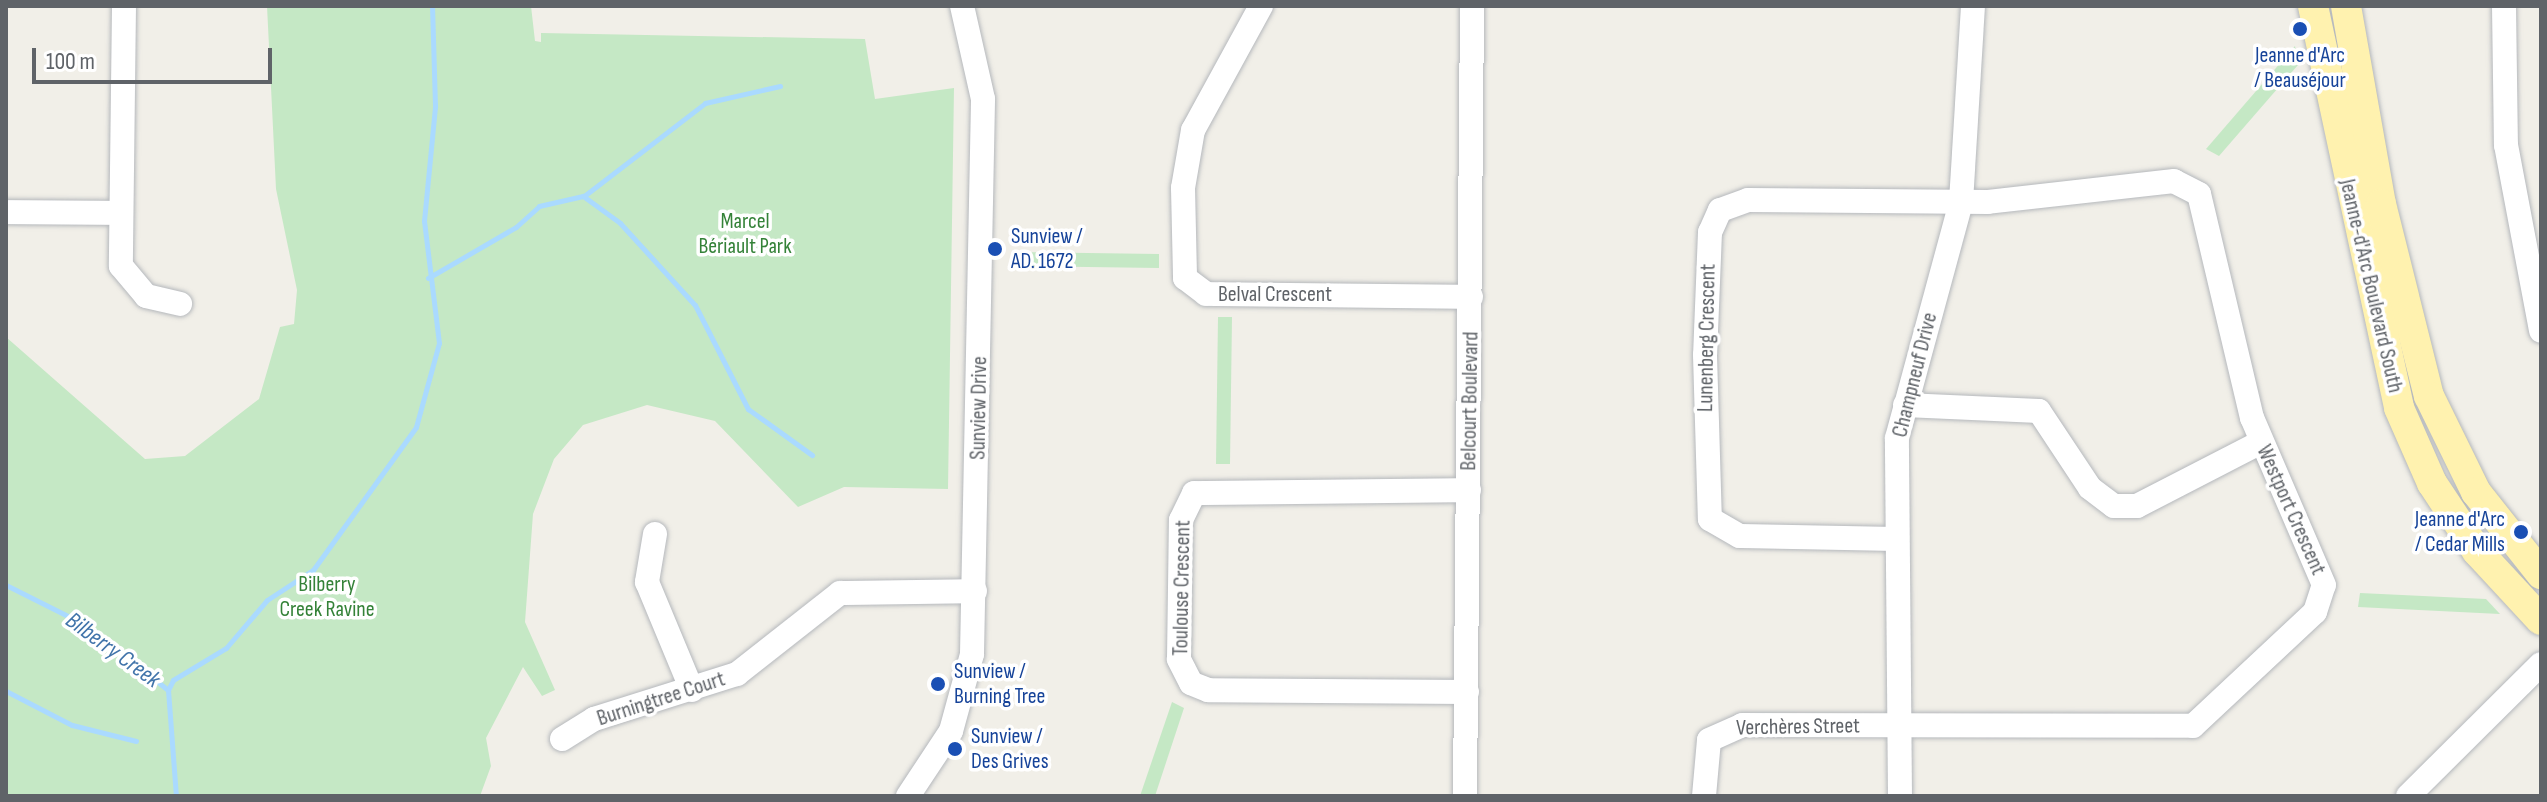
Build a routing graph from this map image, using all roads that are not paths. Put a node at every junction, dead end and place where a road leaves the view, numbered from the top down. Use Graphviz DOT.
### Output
graph roads {
  1 [pos="124,6"];
  2 [pos="962,6"];
  3 [pos="1261,6"];
  4 [pos="1472,6"];
  5 [pos="1973,6"];
  6 [pos="2313,6"];
  7 [pos="2346,6"];
  8 [pos="2504,6"];
  9 [pos="1961,202"];
  10 [pos="6,212"];
  11 [pos="120,213"];
  12 [pos="1471,297"];
  13 [pos="180,304"];
  14 [pos="2541,331"];
  15 [pos="1905,405"];
  16 [pos="2261,442"];
  17 [pos="1469,490"];
  18 [pos="655,534"];
  19 [pos="1897,539"];
  20 [pos="2541,574"];
  21 [pos="975,591"];
  22 [pos="2541,620"];
  23 [pos="2541,664"];
  24 [pos="692,690"];
  25 [pos="1467,692"];
  26 [pos="1899,726"];
  27 [pos="562,739"];
  28 [pos="908,796"];
  29 [pos="1465,796"];
  30 [pos="1704,796"];
  31 [pos="1900,796"];
  32 [pos="2408,796"];
  1 -- 11 [label="street"];
  2 -- 21 [label="street, Sunview Drive"];
  3 -- 12 [label="street, Belval Crescent"];
  4 -- 12 [label="street, Belcourt Boulevard"];
  5 -- 9 [label="street, Champneuf Drive"];
  6 -- 22 [label="main road, Jeanne-d'Arc Boulevard South"];
  7 -- 20 [label="main road, Jeanne-d'Arc Boulevard South"];
  8 -- 14 [label="street"];
  9 -- 15 [label="street, Champneuf Drive"];
  9 -- 16 [label="street, Westport Crescent"];
  9 -- 19 [label="street, Lunenberg Crescent"];
  10 -- 11 [label="street"];
  11 -- 13 [label="street"];
  12 -- 17 [label="street, Belcourt Boulevard"];
  15 -- 16 [label="street"];
  15 -- 19 [label="street, Champneuf Drive"];
  16 -- 26 [label="street, Westport Crescent"];
  17 -- 25 [label="street, Belcourt Boulevard"];
  17 -- 25 [label="street, Toulouse Crescent"];
  18 -- 24 [label="street"];
  19 -- 26 [label="street, Champneuf Drive"];
  21 -- 24 [label="street, Burningtree Court"];
  21 -- 28 [label="street, Sunview Drive"];
  23 -- 32 [label="street"];
  24 -- 27 [label="street, Burningtree Court"];
  25 -- 29 [label="street, Belcourt Boulevard"];
  26 -- 30 [label="street, Verchères Street"];
  26 -- 31 [label="street, Champneuf Drive"];
}
